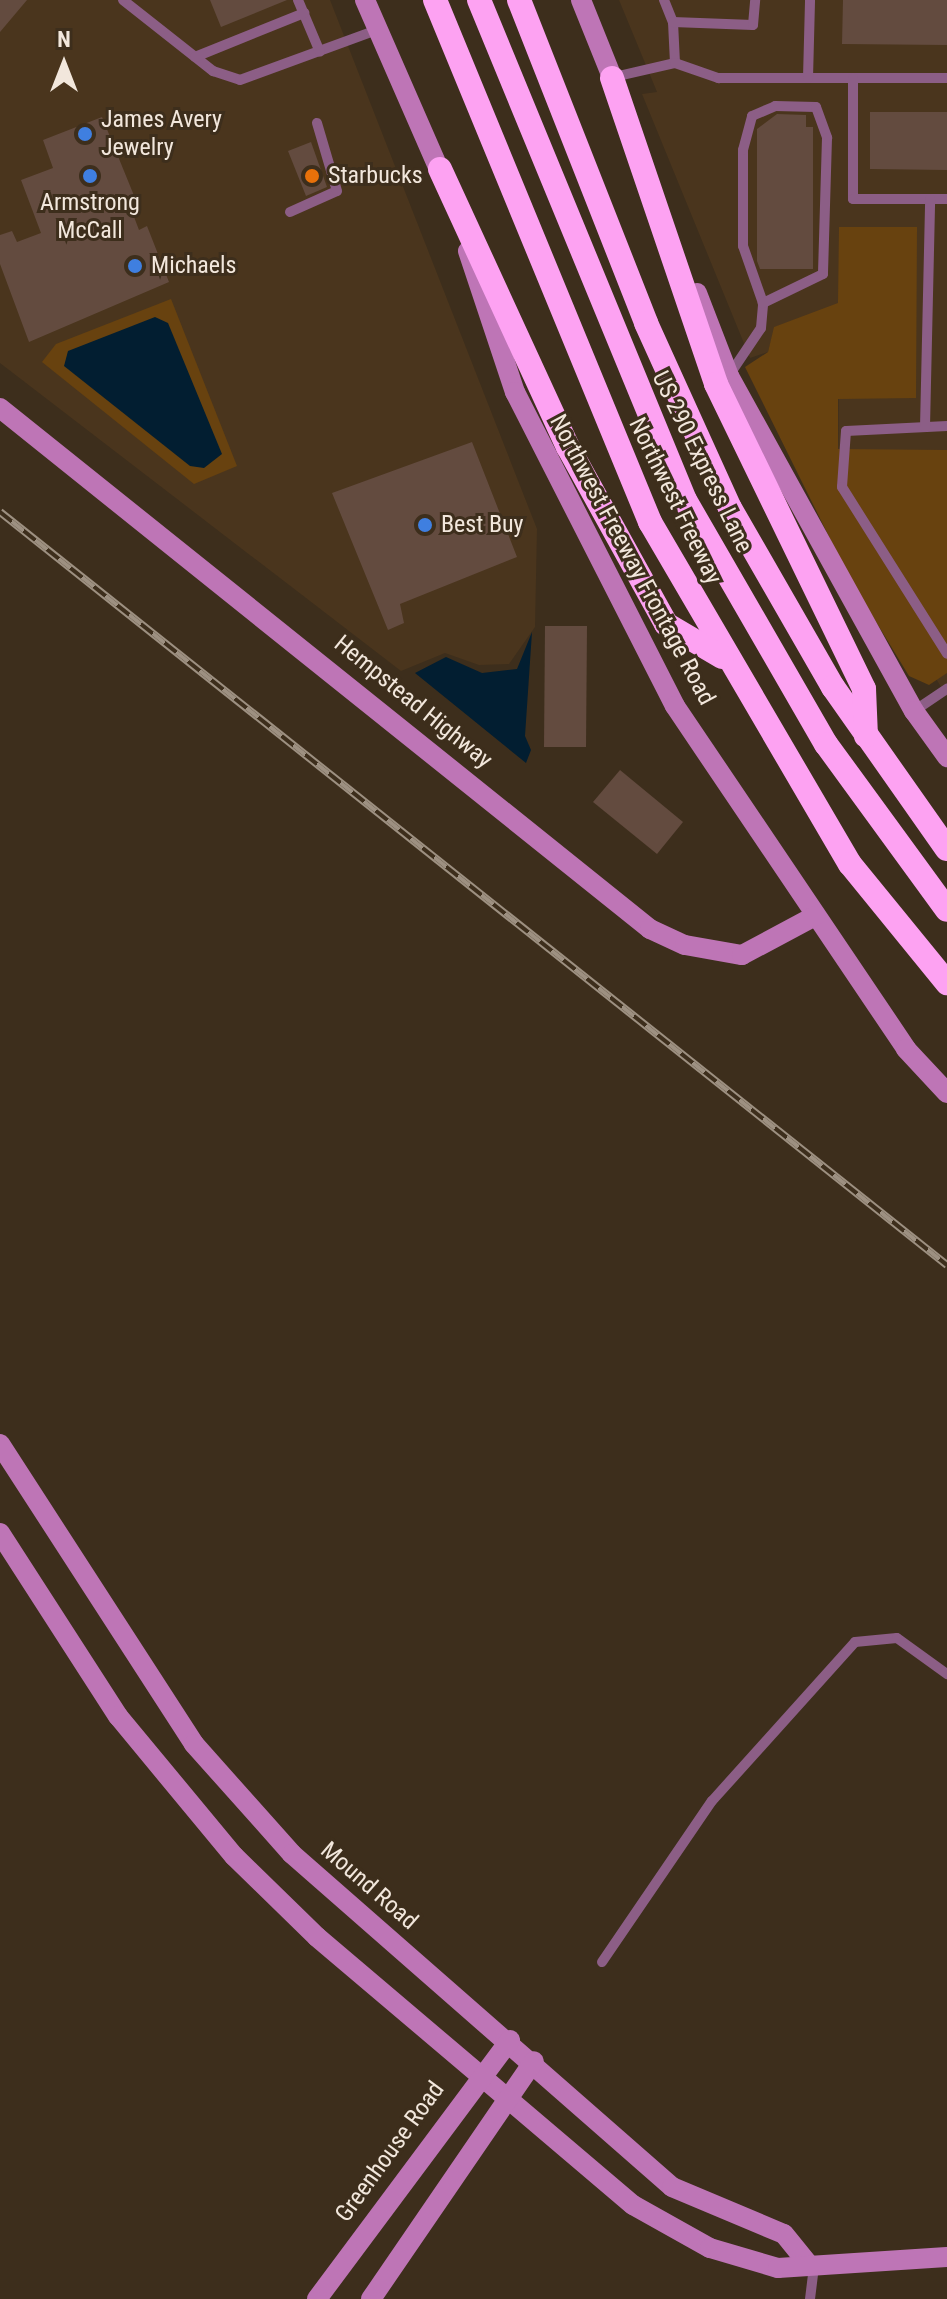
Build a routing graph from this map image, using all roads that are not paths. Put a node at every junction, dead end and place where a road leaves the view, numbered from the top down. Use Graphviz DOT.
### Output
graph roads {
  1 [pos="123,0"];
  2 [pos="298,0"];
  3 [pos="365,0"];
  4 [pos="435,0"];
  5 [pos="479,0"];
  6 [pos="519,0"];
  7 [pos="581,0"];
  8 [pos="664,0"];
  9 [pos="755,0"];
  10 [pos="810,0"];
  11 [pos="304,13"];
  12 [pos="673,22"];
  13 [pos="377,30"];
  14 [pos="320,52"];
  15 [pos="195,57"];
  16 [pos="675,63"];
  17 [pos="612,78"];
  18 [pos="808,78"];
  19 [pos="853,78"];
  20 [pos="947,78"];
  21 [pos="317,123"];
  22 [pos="440,169"];
  23 [pos="930,199"];
  24 [pos="947,199"];
  25 [pos="290,212"];
  26 [pos="763,303"];
  27 [pos="729,376"];
  28 [pos="0,408"];
  29 [pos="947,426"];
  30 [pos="925,427"];
  31 [pos="947,654"];
  32 [pos="724,658"];
  33 [pos="947,689"];
  34 [pos="914,711"];
  35 [pos="867,738"];
  36 [pos="947,757"];
  37 [pos="947,849"];
  38 [pos="947,910"];
  39 [pos="815,916"];
  40 [pos="947,983"];
  41 [pos="947,1093"];
  42 [pos="0,1444"];
  43 [pos="0,1533"];
  44 [pos="947,1674"];
  45 [pos="602,1962"];
  46 [pos="510,2040"];
  47 [pos="534,2061"];
  48 [pos="480,2075"];
  49 [pos="508,2100"];
  50 [pos="947,2257"];
  51 [pos="811,2262"];
  52 [pos="317,2299"];
  53 [pos="371,2299"];
  54 [pos="810,2299"];
  1 -- 15 [label="lane"];
  2 -- 11 [label="lane"];
  3 -- 13 [label="street, Northwest Freeway Frontage Road"];
  4 -- 32 [label="highway, Northwest Freeway"];
  5 -- 38 [label="highway, US 290 Express Lane"];
  6 -- 35 [label="highway, Northwest Freeway"];
  7 -- 17 [label="street"];
  8 -- 12 [label="lane"];
  9 -- 12 [label="lane"];
  10 -- 18 [label="lane"];
  11 -- 14 [label="lane"];
  11 -- 15 [label="lane"];
  12 -- 16 [label="lane"];
  13 -- 14 [label="lane"];
  13 -- 22 [label="street, Northwest Freeway Frontage Road"];
  14 -- 15 [label="lane"];
  16 -- 17 [label="lane"];
  16 -- 18 [label="lane"];
  17 -- 27 [label="street"];
  17 -- 35 [label="highway"];
  18 -- 19 [label="lane"];
  19 -- 20 [label="lane"];
  19 -- 23 [label="lane"];
  21 -- 25 [label="lane"];
  22 -- 32 [label="highway"];
  22 -- 39 [label="street, Northwest Freeway Frontage Road"];
  23 -- 24 [label="lane"];
  23 -- 30 [label="lane"];
  26 -- 26 [label="lane"];
  26 -- 27 [label="lane"];
  27 -- 34 [label="street"];
  28 -- 39 [label="street, Hempstead Highway"];
  29 -- 30 [label="lane"];
  30 -- 31 [label="lane"];
  32 -- 40 [label="highway, Northwest Freeway"];
  33 -- 34 [label="lane"];
  34 -- 36 [label="street"];
  35 -- 37 [label="highway, Northwest Freeway"];
  39 -- 41 [label="street, Northwest Freeway Frontage Road"];
  42 -- 46 [label="street, Mound Road"];
  43 -- 48 [label="street"];
  44 -- 45 [label="lane"];
  46 -- 47 [label="street, Mound Road"];
  46 -- 48 [label="street, Greenhouse Road"];
  47 -- 49 [label="street"];
  47 -- 51 [label="street, Mound Road"];
  48 -- 49 [label="street"];
  48 -- 52 [label="street, Greenhouse Road"];
  49 -- 51 [label="street"];
  49 -- 53 [label="street"];
  50 -- 51 [label="street"];
  51 -- 54 [label="lane"];
}
